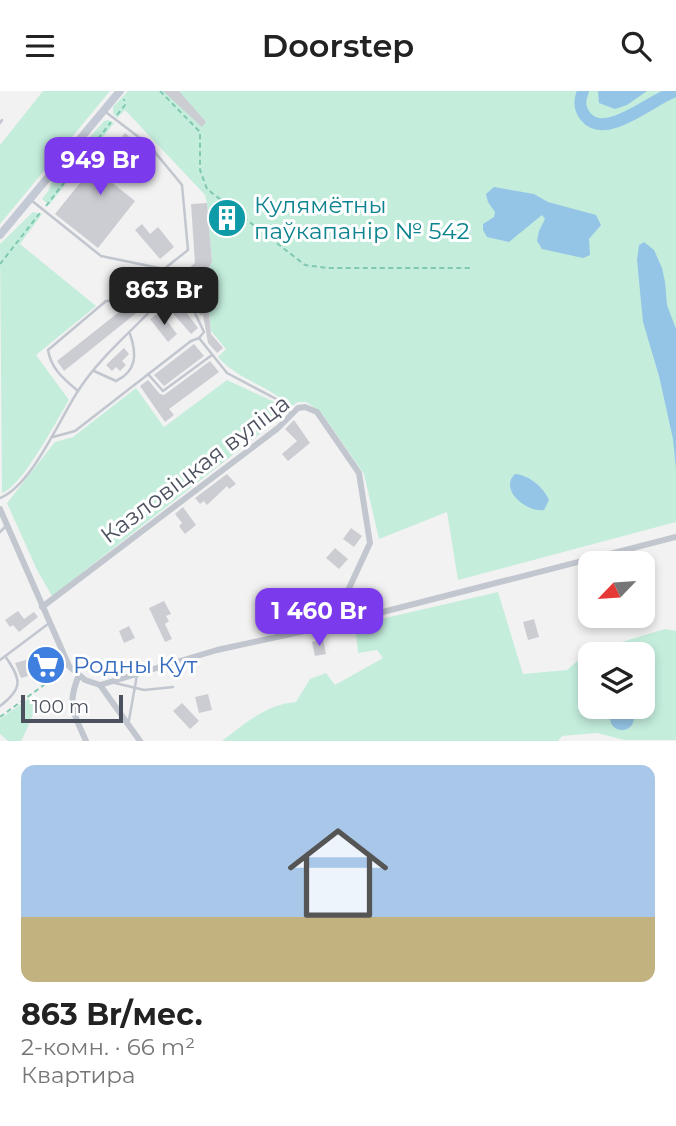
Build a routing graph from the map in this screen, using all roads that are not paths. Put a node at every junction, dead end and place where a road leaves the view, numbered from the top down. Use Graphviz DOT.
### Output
graph roads {
  1 [pos="121,91"];
  2 [pos="104,111"];
  3 [pos="30,199"];
  4 [pos="0,235"];
  5 [pos="129,300"];
  6 [pos="157,304"];
  7 [pos="194,311"];
  8 [pos="129,333"];
  9 [pos="199,338"];
  10 [pos="212,355"];
  11 [pos="94,370"];
  12 [pos="148,373"];
  13 [pos="78,391"];
  14 [pos="290,414"];
  15 [pos="51,437"];
  16 [pos="0,498"];
  17 [pos="0,509"];
  18 [pos="7,525"];
  19 [pos="0,532"];
  20 [pos="676,537"];
  21 [pos="42,607"];
  22 [pos="50,623"];
  23 [pos="332,625"];
  24 [pos="5,656"];
  25 [pos="0,660"];
  26 [pos="138,673"];
  27 [pos="79,675"];
  28 [pos="111,681"];
  29 [pos="100,685"];
  30 [pos="173,687"];
  31 [pos="134,689"];
  32 [pos="0,706"];
  33 [pos="128,723"];
  34 [pos="86,741"];
  35 [pos="140,741"];
  1 -- 2 [label="main road"];
  2 -- 3 [label="main road"];
  2 -- 3 [label="lane"];
  3 -- 4 [label="main road"];
  5 -- 13 [label="lane"];
  6 -- 8 [label="lane"];
  7 -- 9 [label="lane"];
  8 -- 11 [label="lane"];
  8 -- 11 [label="lane"];
  9 -- 10 [label="lane"];
  9 -- 12 [label="lane"];
  10 -- 12 [label="lane"];
  10 -- 14 [label="lane"];
  11 -- 13 [label="lane"];
  12 -- 15 [label="lane"];
  13 -- 15 [label="lane"];
  14 -- 21 [label="street, Казловіцкая вуліца"];
  14 -- 23 [label="street, Казловіцкая вуліца"];
  15 -- 16 [label="lane"];
  17 -- 18 [label="street"];
  18 -- 19 [label="lane"];
  18 -- 21 [label="street"];
  20 -- 23 [label="street"];
  21 -- 22 [label="street"];
  22 -- 24 [label="lane"];
  22 -- 27 [label="street"];
  23 -- 26 [label="street"];
  24 -- 25 [label="lane"];
  24 -- 32 [label="lane"];
  26 -- 28 [label="street"];
  26 -- 31 [label="lane"];
  27 -- 29 [label="street"];
  27 -- 34 [label="street"];
  28 -- 29 [label="street"];
  28 -- 31 [label="lane"];
  29 -- 33 [label="street"];
  30 -- 31 [label="lane"];
  31 -- 33 [label="lane"];
  33 -- 35 [label="street"];
}
